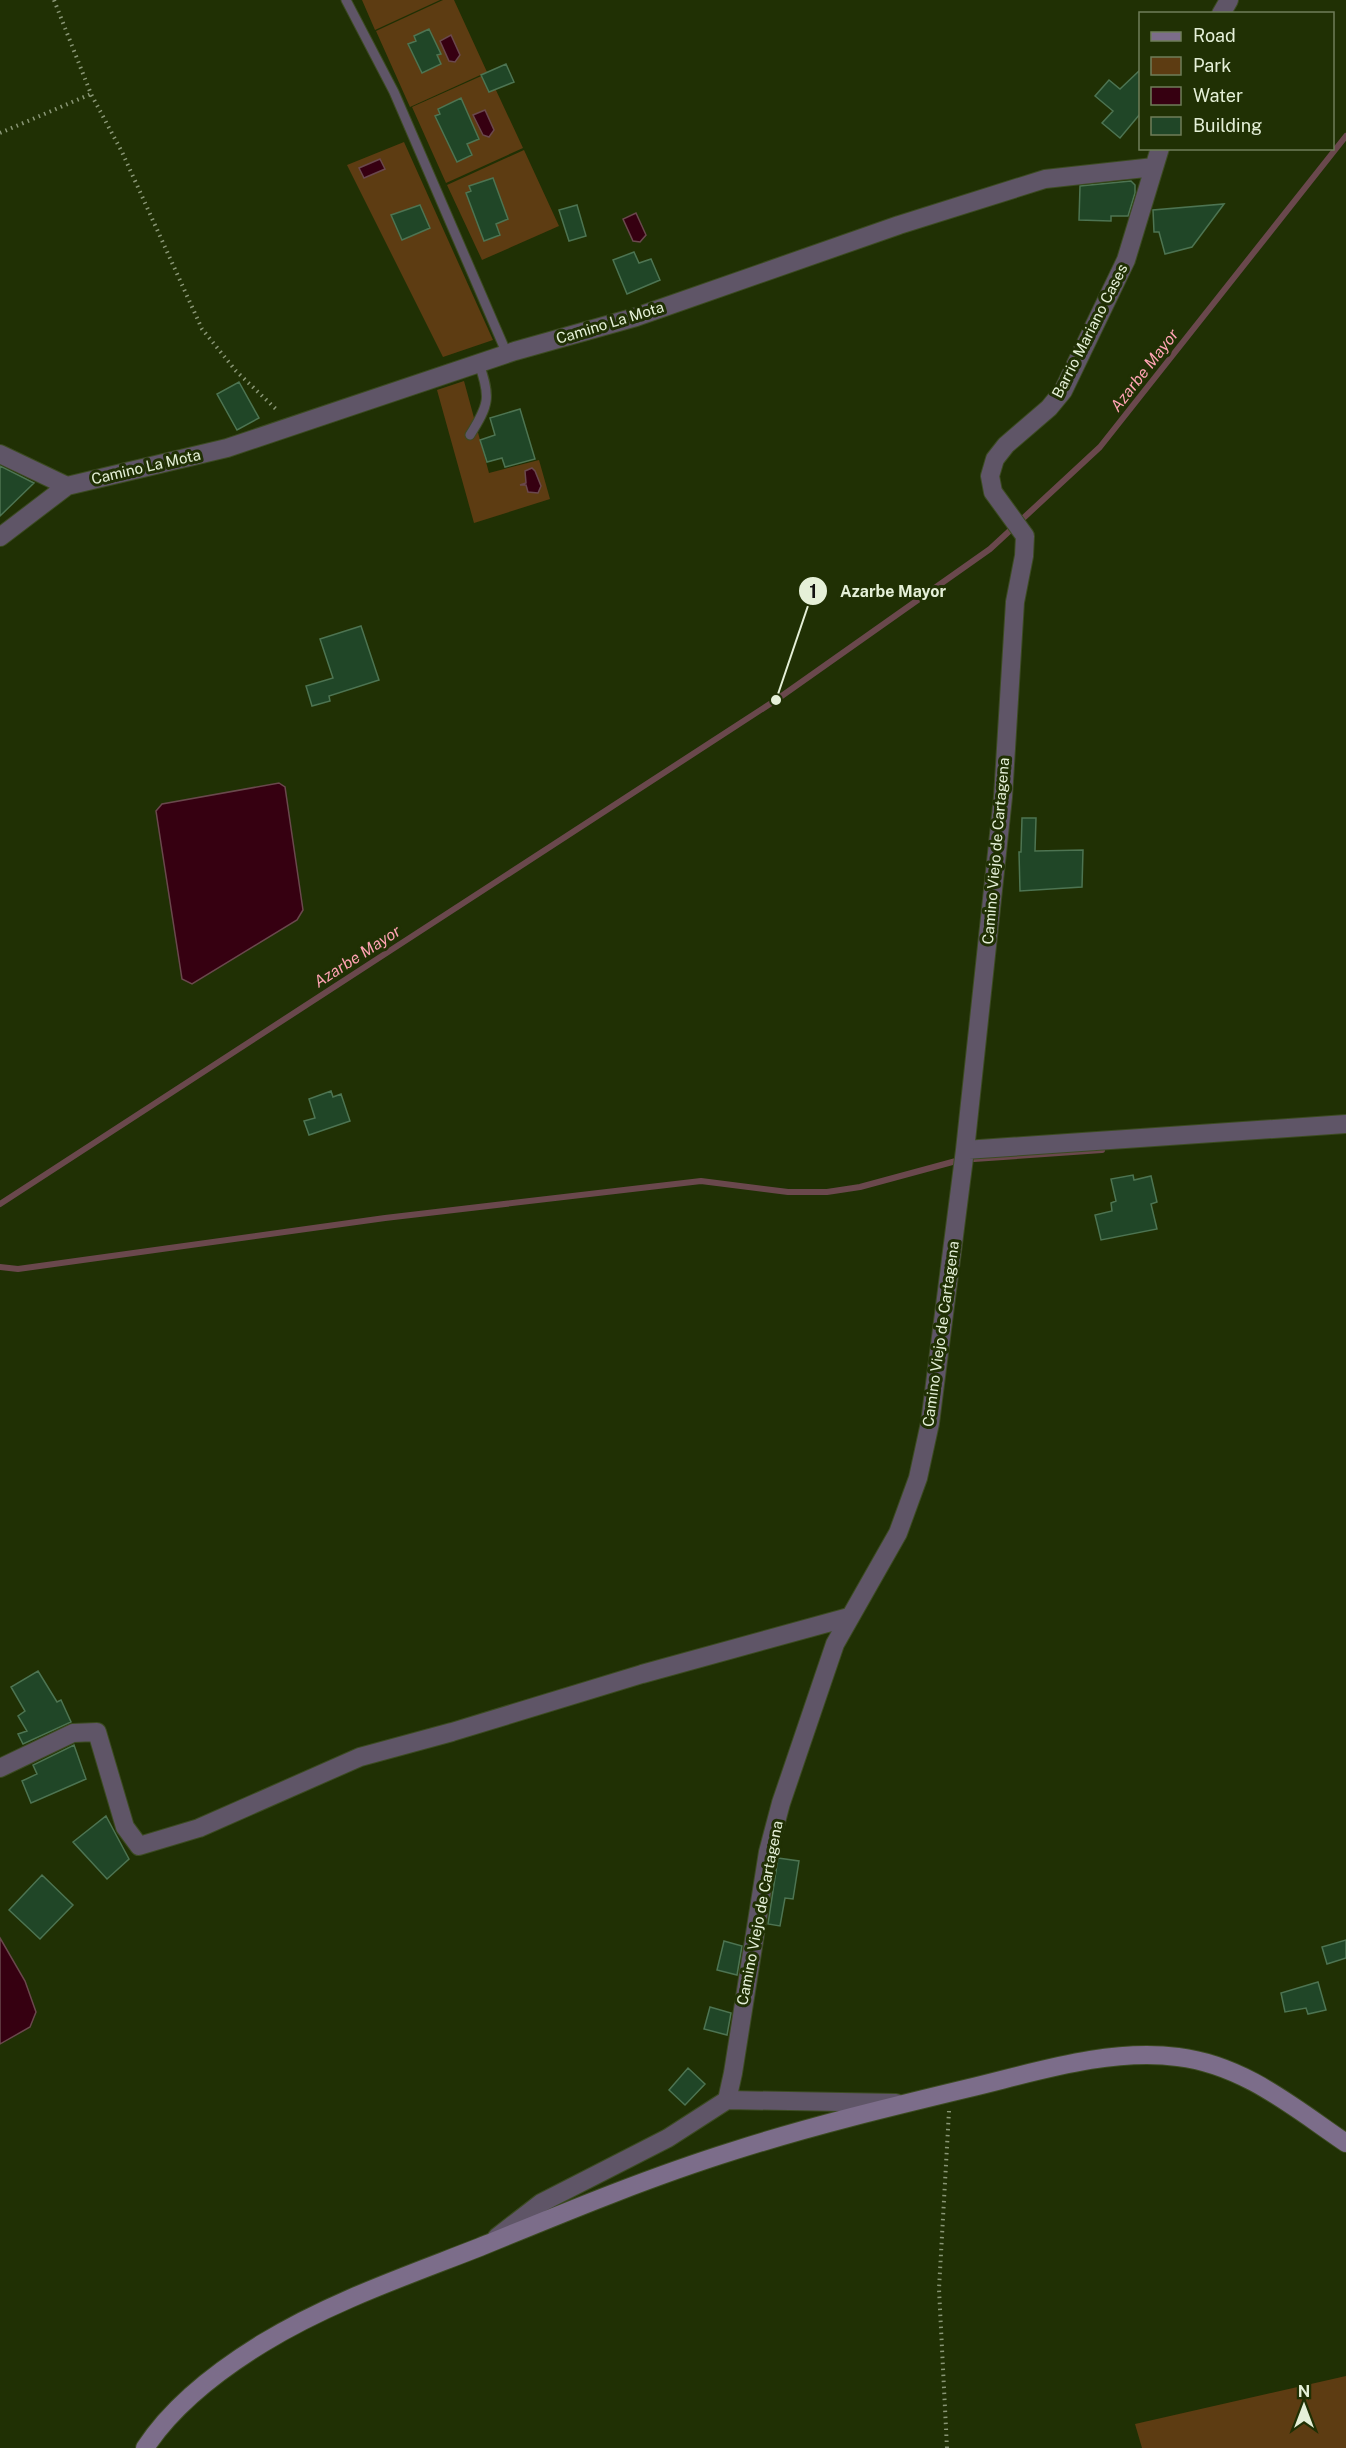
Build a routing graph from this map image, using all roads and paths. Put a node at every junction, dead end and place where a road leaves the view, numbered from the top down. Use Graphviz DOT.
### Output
graph roads {
  1 [pos="54,0"];
  2 [pos="346,0"];
  3 [pos="92,94"];
  4 [pos="0,133"];
  5 [pos="1159,150"];
  6 [pos="1154,167"];
  7 [pos="507,354"];
  8 [pos="479,364"];
  9 [pos="293,426"];
  10 [pos="470,435"];
  11 [pos="0,454"];
  12 [pos="67,486"];
  13 [pos="1025,536"];
  14 [pos="0,537"];
  15 [pos="1346,1124"];
  16 [pos="965,1150"];
  17 [pos="849,1617"];
  18 [pos="0,1767"];
  19 [pos="950,2092"];
  20 [pos="727,2100"];
  21 [pos="903,2103"];
  22 [pos="1346,2143"];
  23 [pos="491,2242"];
  24 [pos="145,2448"];
  25 [pos="946,2448"];
  1 -- 3 [label="path"];
  2 -- 7 [label="lane"];
  3 -- 4 [label="path"];
  3 -- 9 [label="path"];
  5 -- 6 [label="street, Barrio Mariano Cases"];
  6 -- 7 [label="street, Camino La Mota"];
  6 -- 13 [label="street, Barrio Mariano Cases"];
  7 -- 8 [label="street, Camino La Mota"];
  8 -- 9 [label="street, Camino La Mota"];
  8 -- 10 [label="lane"];
  9 -- 12 [label="street, Camino La Mota"];
  11 -- 12 [label="street"];
  12 -- 14 [label="street"];
  13 -- 16 [label="street, Camino Viejo de Cartagena"];
  15 -- 16 [label="street"];
  16 -- 17 [label="street, Camino Viejo de Cartagena"];
  17 -- 18 [label="street"];
  17 -- 20 [label="street, Camino Viejo de Cartagena"];
  19 -- 21 [label="main road"];
  19 -- 22 [label="main road"];
  19 -- 25 [label="path"];
  20 -- 21 [label="street"];
  20 -- 23 [label="street"];
  21 -- 23 [label="main road"];
  23 -- 24 [label="main road"];
}
